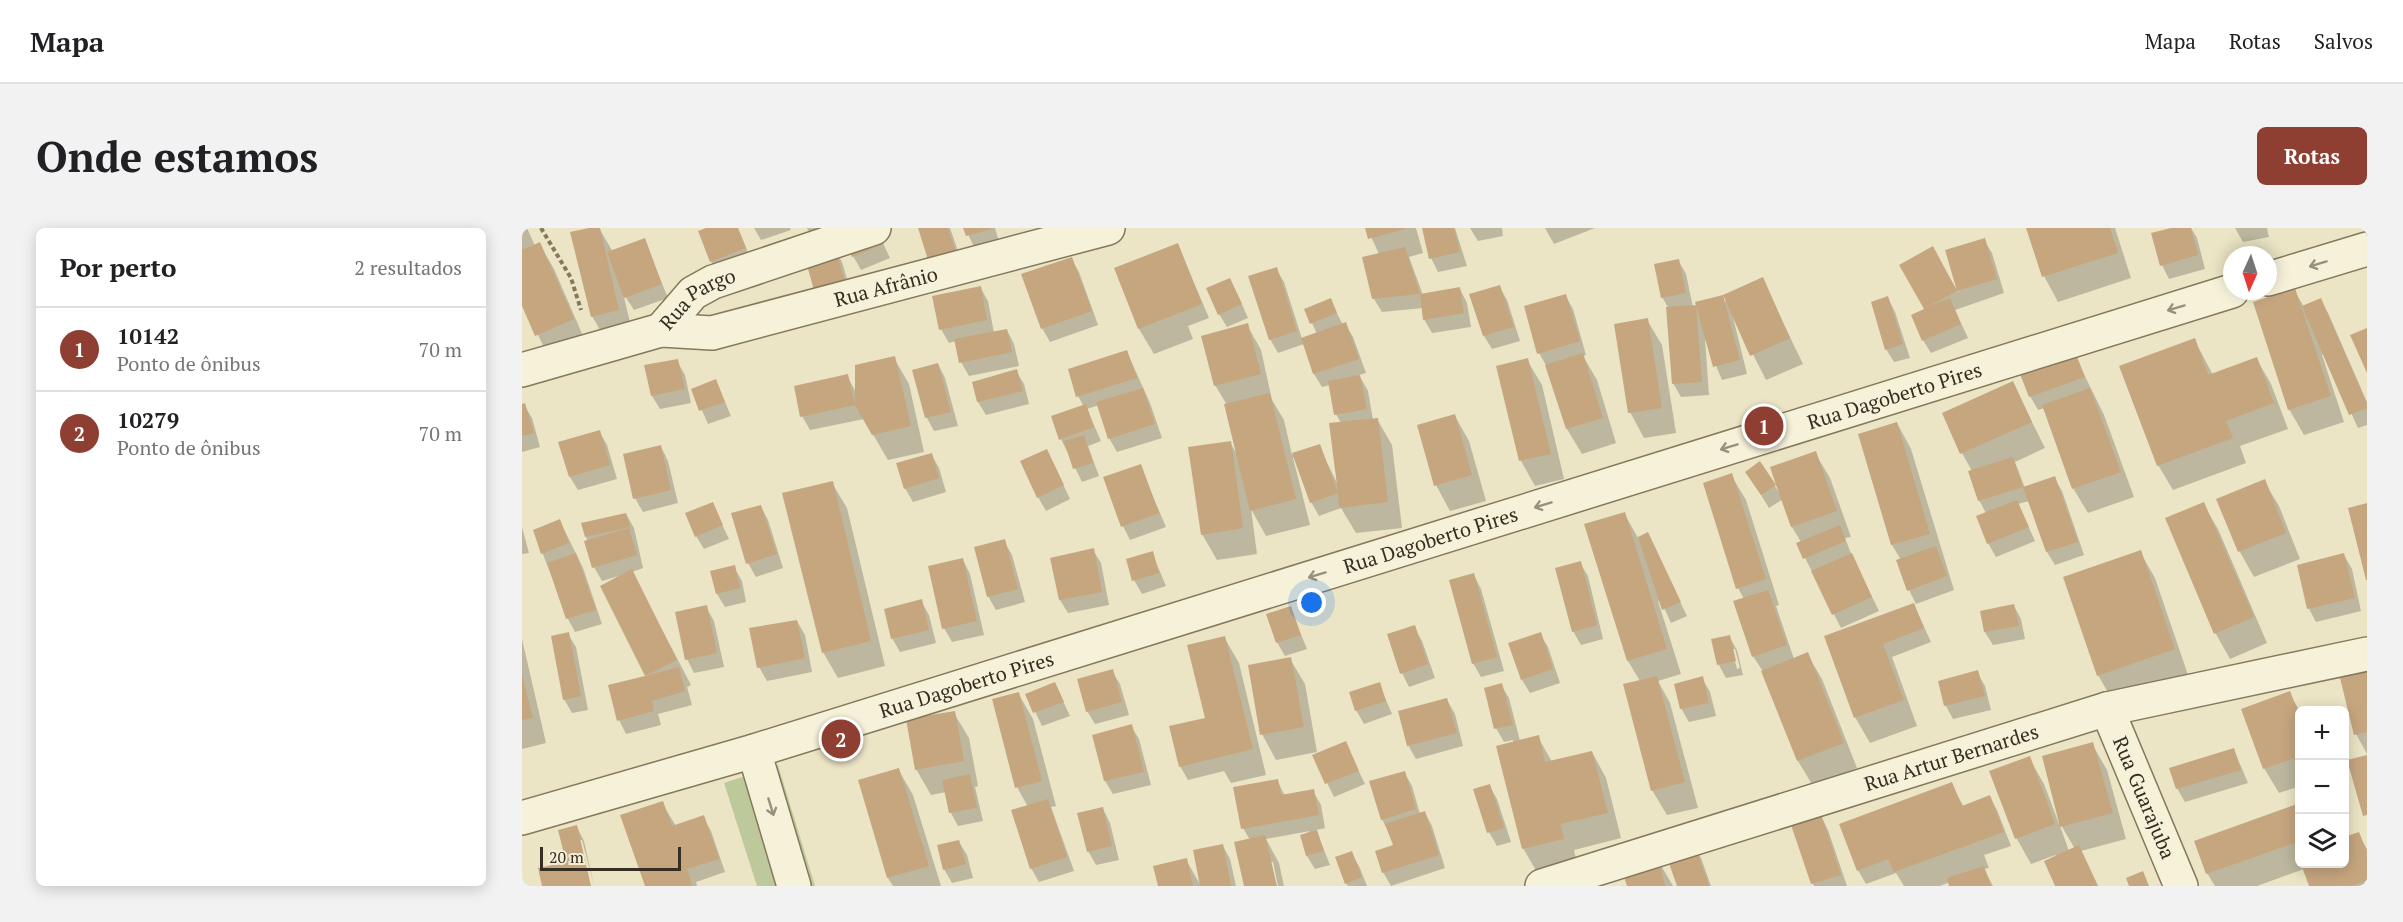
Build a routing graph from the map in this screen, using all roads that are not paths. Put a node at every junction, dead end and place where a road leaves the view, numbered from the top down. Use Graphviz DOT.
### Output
graph roads {
  1 [pos="874,228"];
  2 [pos="1108,228"];
  3 [pos="2367,249"];
  4 [pos="2277,276"];
  5 [pos="2223,294"];
  6 [pos="661,330"];
  7 [pos="522,370"];
  8 [pos="2367,654"];
  9 [pos="2107,709"];
  10 [pos="754,751"];
  11 [pos="522,818"];
  12 [pos="795,886"];
  13 [pos="1542,886"];
  14 [pos="2181,886"];
  1 -- 6 [label="street, Rua Pargo"];
  2 -- 6 [label="street, Rua Afrânio"];
  3 -- 4 [label="street, one-way"];
  5 -- 10 [label="street, Rua Dagoberto Pires, one-way"];
  6 -- 7 [label="street, Rua Pargo"];
  8 -- 9 [label="street, Rua Artur Bernardes"];
  9 -- 13 [label="street, Rua Artur Bernardes"];
  9 -- 14 [label="street, Rua Guarajuba"];
  10 -- 11 [label="street, Rua Dagoberto Pires"];
  10 -- 12 [label="street, one-way"];
}
